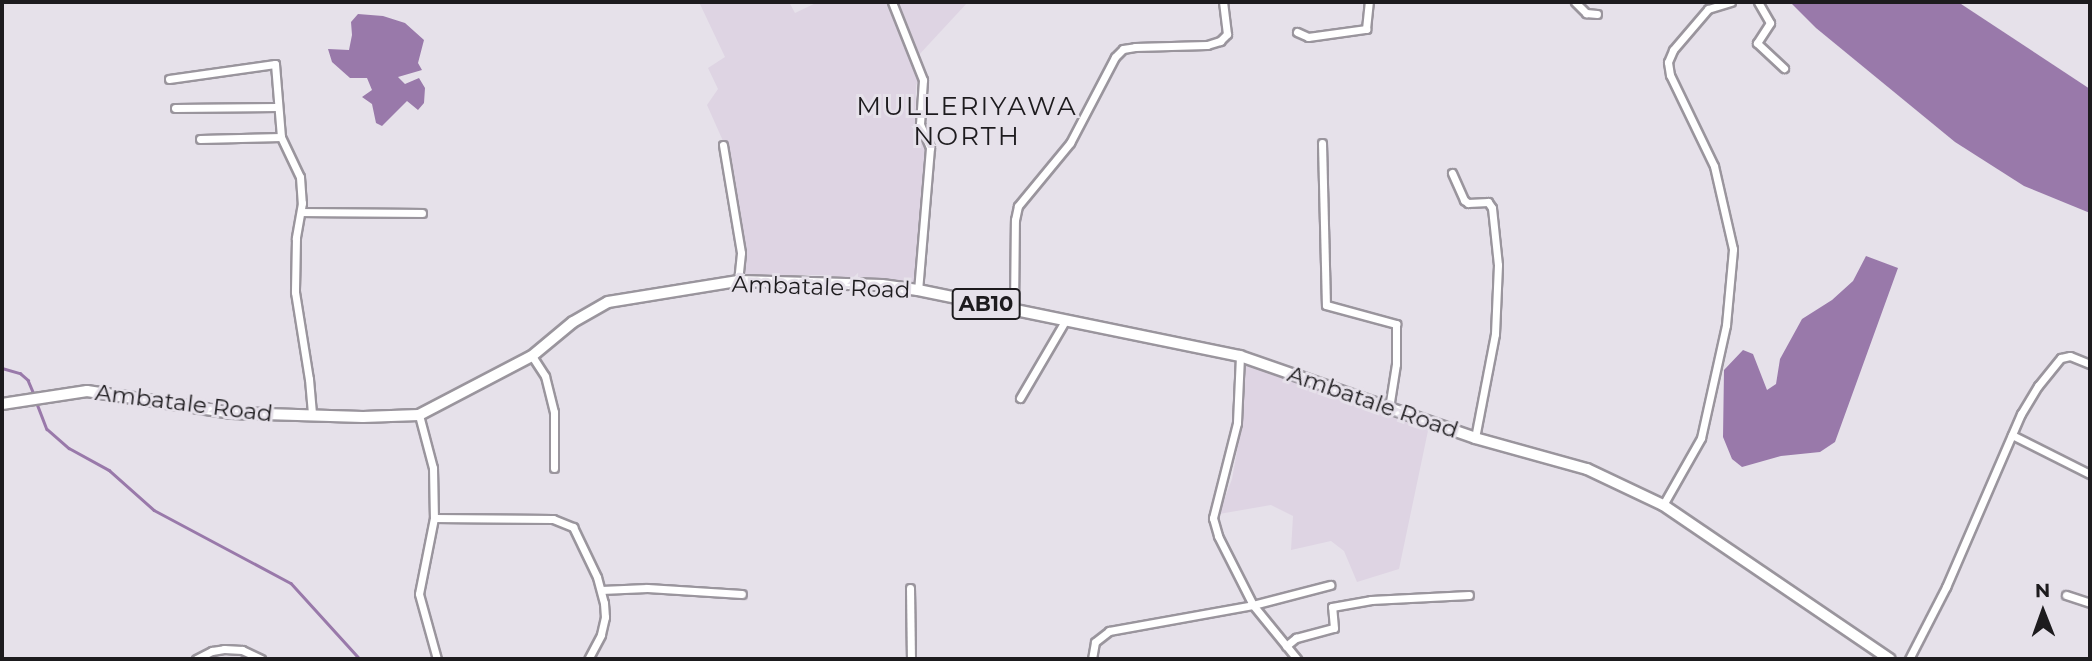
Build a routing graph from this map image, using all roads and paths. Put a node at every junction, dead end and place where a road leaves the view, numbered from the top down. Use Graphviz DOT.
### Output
graph roads {
  1 [pos="892,2"];
  2 [pos="1223,2"];
  3 [pos="1368,2"];
  4 [pos="1575,2"];
  5 [pos="1731,2"];
  6 [pos="1758,2"];
  7 [pos="1597,14"];
  8 [pos="1297,32"];
  9 [pos="1784,68"];
  10 [pos="169,79"];
  11 [pos="277,107"];
  12 [pos="175,108"];
  13 [pos="281,137"];
  14 [pos="200,139"];
  15 [pos="1322,143"];
  16 [pos="723,145"];
  17 [pos="1452,173"];
  18 [pos="302,212"];
  19 [pos="422,213"];
  20 [pos="738,281"];
  21 [pos="918,290"];
  22 [pos="1014,310"];
  23 [pos="1065,321"];
  24 [pos="532,356"];
  25 [pos="1240,356"];
  26 [pos="2090,364"];
  27 [pos="1020,398"];
  28 [pos="2,404"];
  29 [pos="1389,408"];
  30 [pos="418,415"];
  31 [pos="312,416"];
  32 [pos="2012,435"];
  33 [pos="1475,438"];
  34 [pos="554,468"];
  35 [pos="2090,474"];
  36 [pos="1663,505"];
  37 [pos="434,518"];
  38 [pos="1330,585"];
  39 [pos="910,588"];
  40 [pos="601,590"];
  41 [pos="742,594"];
  42 [pos="1469,595"];
  43 [pos="2066,595"];
  44 [pos="2090,603"];
  45 [pos="1253,605"];
  46 [pos="1286,646"];
  47 [pos="196,659"];
  48 [pos="261,659"];
  49 [pos="437,659"];
  50 [pos="588,659"];
  51 [pos="911,659"];
  52 [pos="1092,659"];
  53 [pos="1297,659"];
  54 [pos="1890,659"];
  55 [pos="1909,659"];
  1 -- 21 [label="street"];
  2 -- 22 [label="street"];
  3 -- 8 [label="street"];
  4 -- 7 [label="street"];
  5 -- 36 [label="street"];
  6 -- 9 [label="street"];
  10 -- 11 [label="street"];
  11 -- 12 [label="street"];
  11 -- 13 [label="street"];
  13 -- 14 [label="street"];
  13 -- 18 [label="street"];
  15 -- 29 [label="street"];
  16 -- 20 [label="street"];
  17 -- 33 [label="street"];
  18 -- 19 [label="street"];
  18 -- 31 [label="street"];
  20 -- 21 [label="main road, Ambatale Road / AB10"];
  20 -- 24 [label="main road, Ambatale Road / AB10"];
  21 -- 22 [label="main road, Ambatale Road / AB10"];
  22 -- 23 [label="main road, Ambatale Road / AB10"];
  23 -- 25 [label="main road, Ambatale Road / AB10"];
  23 -- 27 [label="street"];
  24 -- 30 [label="main road, Ambatale Road / AB10"];
  24 -- 34 [label="street"];
  25 -- 29 [label="main road, Ambatale Road / AB10"];
  25 -- 45 [label="street"];
  26 -- 32 [label="street"];
  28 -- 31 [label="main road, Ambatale Road / AB10"];
  29 -- 33 [label="main road, Ambatale Road / AB10"];
  30 -- 31 [label="main road, Ambatale Road / AB10"];
  30 -- 37 [label="street"];
  32 -- 35 [label="street"];
  32 -- 55 [label="street"];
  33 -- 36 [label="main road, Ambatale Road / AB10"];
  36 -- 54 [label="main road, Ambatale Road / AB10"];
  37 -- 40 [label="street"];
  37 -- 49 [label="street"];
  38 -- 45 [label="street"];
  39 -- 51 [label="street"];
  40 -- 41 [label="street"];
  40 -- 50 [label="street"];
  42 -- 46 [label="street"];
  43 -- 44 [label="street"];
  45 -- 46 [label="street"];
  45 -- 52 [label="street"];
  46 -- 53 [label="street"];
  47 -- 48 [label="street"];
}
